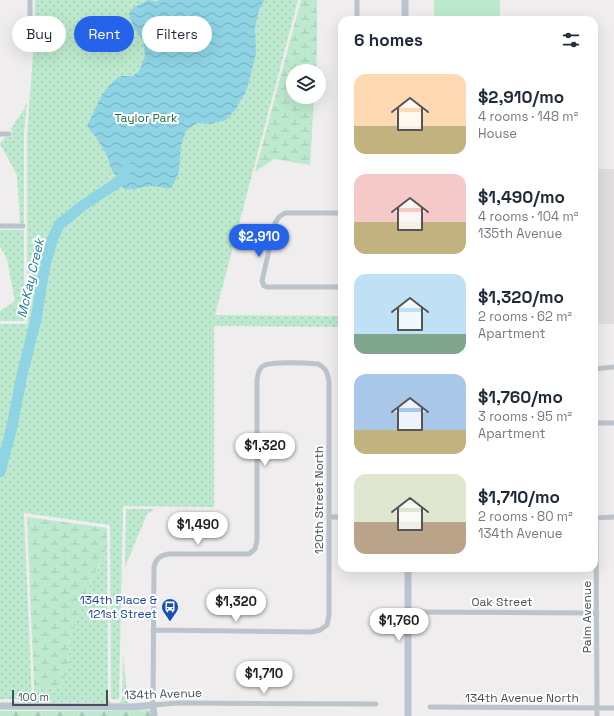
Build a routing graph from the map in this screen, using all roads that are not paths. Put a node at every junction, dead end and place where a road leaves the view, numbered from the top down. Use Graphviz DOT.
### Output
graph roads {
  1 [pos="30,0"];
  2 [pos="357,0"];
  3 [pos="405,0"];
  4 [pos="30,16"];
  5 [pos="357,16"];
  6 [pos="405,16"];
  7 [pos="0,134"];
  8 [pos="8,134"];
  9 [pos="338,213"];
  10 [pos="0,226"];
  11 [pos="23,226"];
  12 [pos="338,287"];
  13 [pos="614,367"];
  14 [pos="598,369"];
  15 [pos="598,422"];
  16 [pos="614,423"];
  17 [pos="330,516"];
  18 [pos="338,517"];
  19 [pos="614,517"];
  20 [pos="598,518"];
  21 [pos="408,572"];
  22 [pos="596,572"];
  23 [pos="408,612"];
  24 [pos="597,613"];
  25 [pos="153,630"];
  26 [pos="376,704"];
  27 [pos="153,705"];
  28 [pos="0,706"];
  29 [pos="430,707"];
  30 [pos="598,708"];
  31 [pos="614,708"];
  32 [pos="154,716"];
  33 [pos="408,716"];
  34 [pos="597,716"];
  1 -- 4 [label="street"];
  2 -- 5 [label="street"];
  3 -- 6 [label="street"];
  7 -- 8 [label="street"];
  9 -- 12 [label="street"];
  10 -- 11 [label="street"];
  13 -- 14 [label="street"];
  15 -- 16 [label="street"];
  17 -- 18 [label="street"];
  17 -- 25 [label="street, 120th Street North"];
  17 -- 25 [label="street, 120th Street North"];
  19 -- 20 [label="street"];
  21 -- 23 [label="street"];
  22 -- 24 [label="street, Palm Avenue"];
  23 -- 24 [label="street, Oak Street"];
  23 -- 33 [label="street"];
  24 -- 30 [label="street, Palm Avenue"];
  25 -- 27 [label="street"];
  26 -- 27 [label="street, 134th Avenue"];
  27 -- 28 [label="street, 134th Avenue"];
  27 -- 32 [label="street"];
  29 -- 30 [label="street, 134th Avenue North"];
  30 -- 31 [label="street, 134th Avenue North"];
  30 -- 34 [label="street, Palm Avenue"];
}
